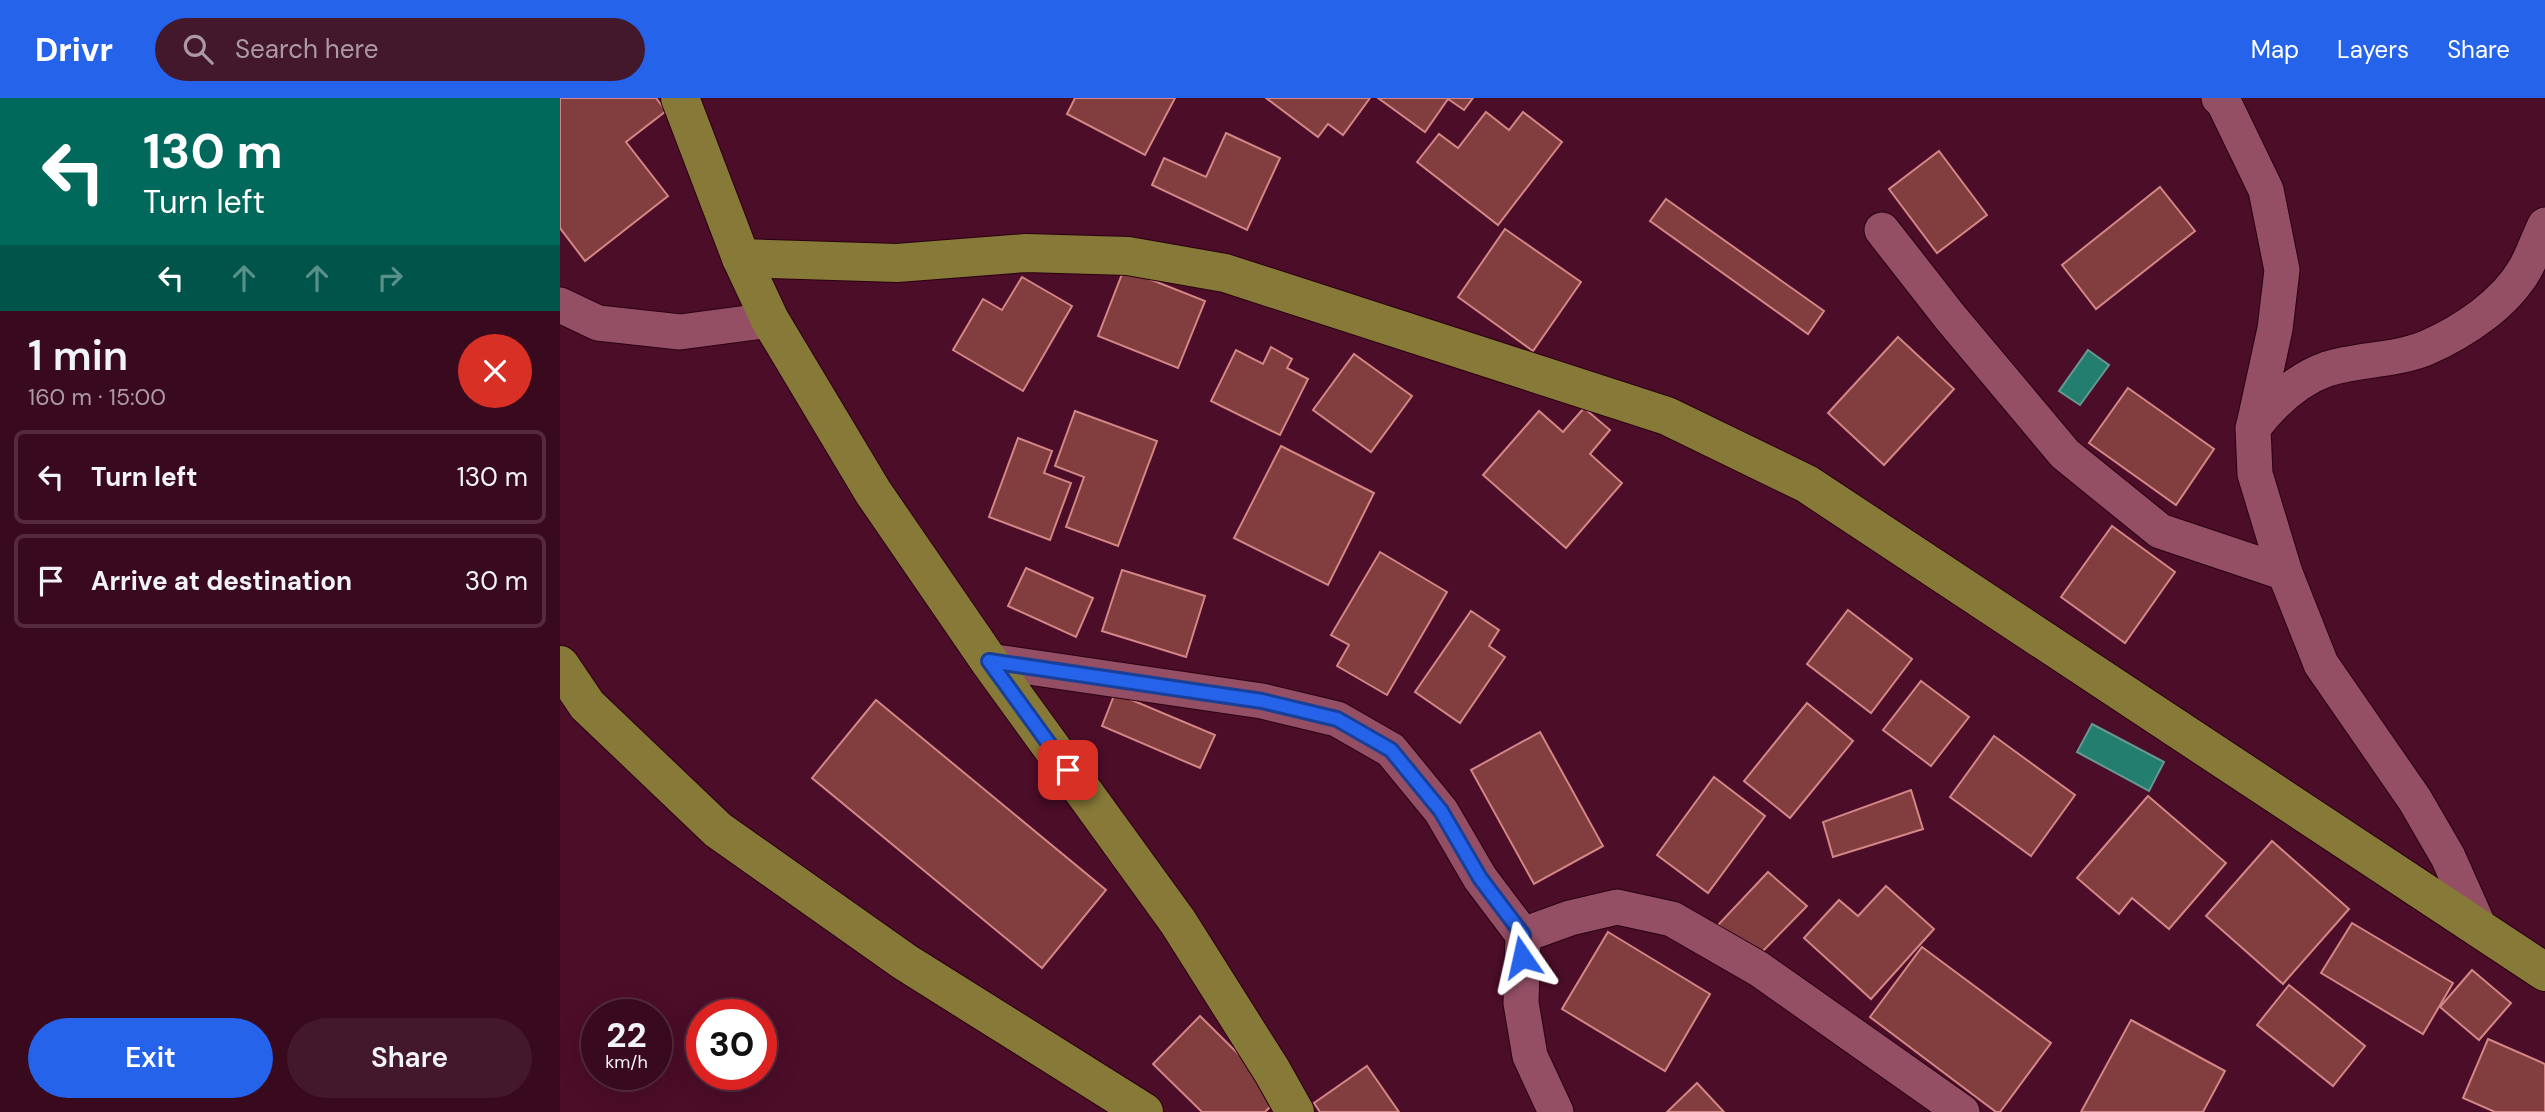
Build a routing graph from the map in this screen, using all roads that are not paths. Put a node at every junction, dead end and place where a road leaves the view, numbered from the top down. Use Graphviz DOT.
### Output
graph roads {
  1 [pos="680,98"];
  2 [pos="2219,98"];
  3 [pos="2545,225"];
  4 [pos="1882,230"];
  5 [pos="741,258"];
  6 [pos="560,305"];
  7 [pos="770,320"];
  8 [pos="2253,428"];
  9 [pos="2285,573"];
  10 [pos="989,661"];
  11 [pos="560,665"];
  12 [pos="574,705"];
  13 [pos="2480,929"];
  14 [pos="1523,935"];
  15 [pos="2545,972"];
  16 [pos="1144,1112"];
  17 [pos="1295,1112"];
  18 [pos="1556,1112"];
  19 [pos="1962,1112"];
  1 -- 5 [label="main road"];
  2 -- 8 [label="street"];
  3 -- 8 [label="street"];
  4 -- 9 [label="street"];
  5 -- 7 [label="main road"];
  5 -- 13 [label="main road"];
  6 -- 7 [label="street"];
  7 -- 10 [label="main road"];
  8 -- 9 [label="street"];
  9 -- 13 [label="street"];
  10 -- 14 [label="street"];
  10 -- 17 [label="main road"];
  11 -- 12 [label="main road"];
  12 -- 16 [label="main road"];
  13 -- 15 [label="main road"];
  14 -- 18 [label="street"];
  14 -- 19 [label="street"];
}
